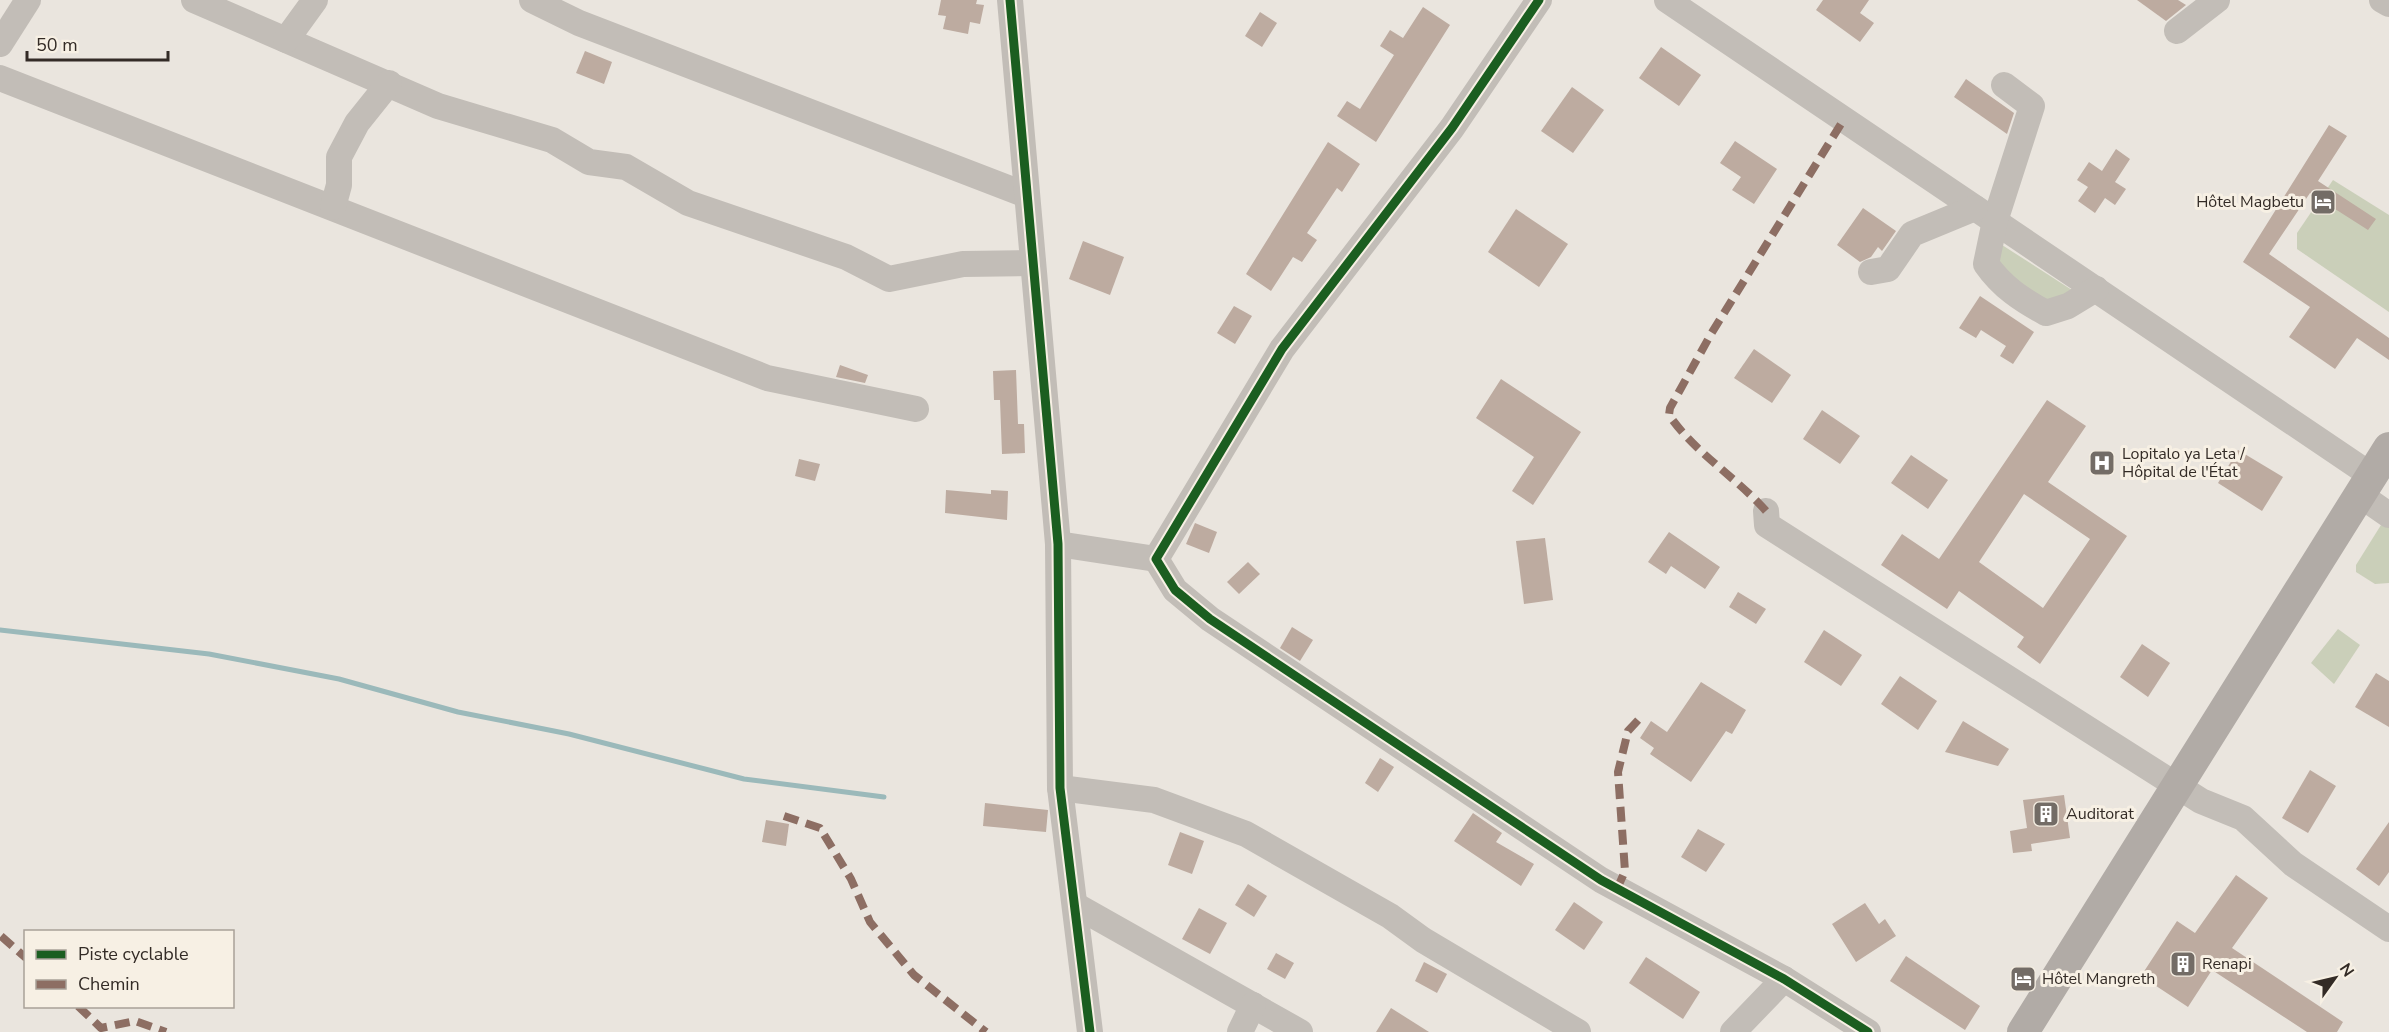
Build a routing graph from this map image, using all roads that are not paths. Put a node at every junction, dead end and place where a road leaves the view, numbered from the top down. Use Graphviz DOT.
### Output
graph roads {
  1 [pos="28,0"];
  2 [pos="194,0"];
  3 [pos="315,0"];
  4 [pos="532,0"];
  5 [pos="1010,0"];
  6 [pos="1539,0"];
  7 [pos="1667,0"];
  8 [pos="2217,0"];
  9 [pos="2382,0"];
  10 [pos="2389,4"];
  11 [pos="2177,31"];
  12 [pos="286,40"];
  13 [pos="0,44"];
  14 [pos="0,78"];
  15 [pos="389,83"];
  16 [pos="2004,85"];
  17 [pos="1026,195"];
  18 [pos="333,207"];
  19 [pos="1985,214"];
  20 [pos="1033,263"];
  21 [pos="1871,272"];
  22 [pos="2096,289"];
  23 [pos="916,409"];
  24 [pos="2389,448"];
  25 [pos="2366,485"];
  26 [pos="1766,511"];
  27 [pos="2389,515"];
  28 [pos="1058,544"];
  29 [pos="1156,559"];
  30 [pos="2179,786"];
  31 [pos="1060,788"];
  32 [pos="1075,905"];
  33 [pos="2389,929"];
  34 [pos="1784,979"];
  35 [pos="1253,1005"];
  36 [pos="1090,1032"];
  37 [pos="1240,1032"];
  38 [pos="1300,1032"];
  39 [pos="1578,1032"];
  40 [pos="1733,1032"];
  41 [pos="1868,1032"];
  42 [pos="2023,1032"];
  1 -- 13 [label="street"];
  2 -- 12 [label="street"];
  3 -- 12 [label="street"];
  4 -- 17 [label="street"];
  5 -- 17 [label="street"];
  6 -- 29 [label="street"];
  7 -- 19 [label="street"];
  8 -- 11 [label="street"];
  9 -- 10 [label="street"];
  12 -- 15 [label="street"];
  14 -- 18 [label="street"];
  15 -- 18 [label="street"];
  15 -- 20 [label="street"];
  16 -- 19 [label="street"];
  17 -- 20 [label="street"];
  18 -- 23 [label="street"];
  19 -- 21 [label="street"];
  19 -- 22 [label="street"];
  19 -- 22 [label="street"];
  20 -- 28 [label="street"];
  22 -- 25 [label="street"];
  24 -- 25 [label="main road"];
  25 -- 27 [label="street"];
  25 -- 30 [label="main road"];
  26 -- 30 [label="street"];
  28 -- 29 [label="street"];
  28 -- 31 [label="street"];
  29 -- 34 [label="street"];
  30 -- 33 [label="street"];
  30 -- 42 [label="main road"];
  31 -- 32 [label="street"];
  31 -- 39 [label="street"];
  32 -- 35 [label="street"];
  32 -- 36 [label="street"];
  34 -- 40 [label="street"];
  34 -- 41 [label="street"];
  35 -- 37 [label="street"];
  35 -- 38 [label="street"];
}
